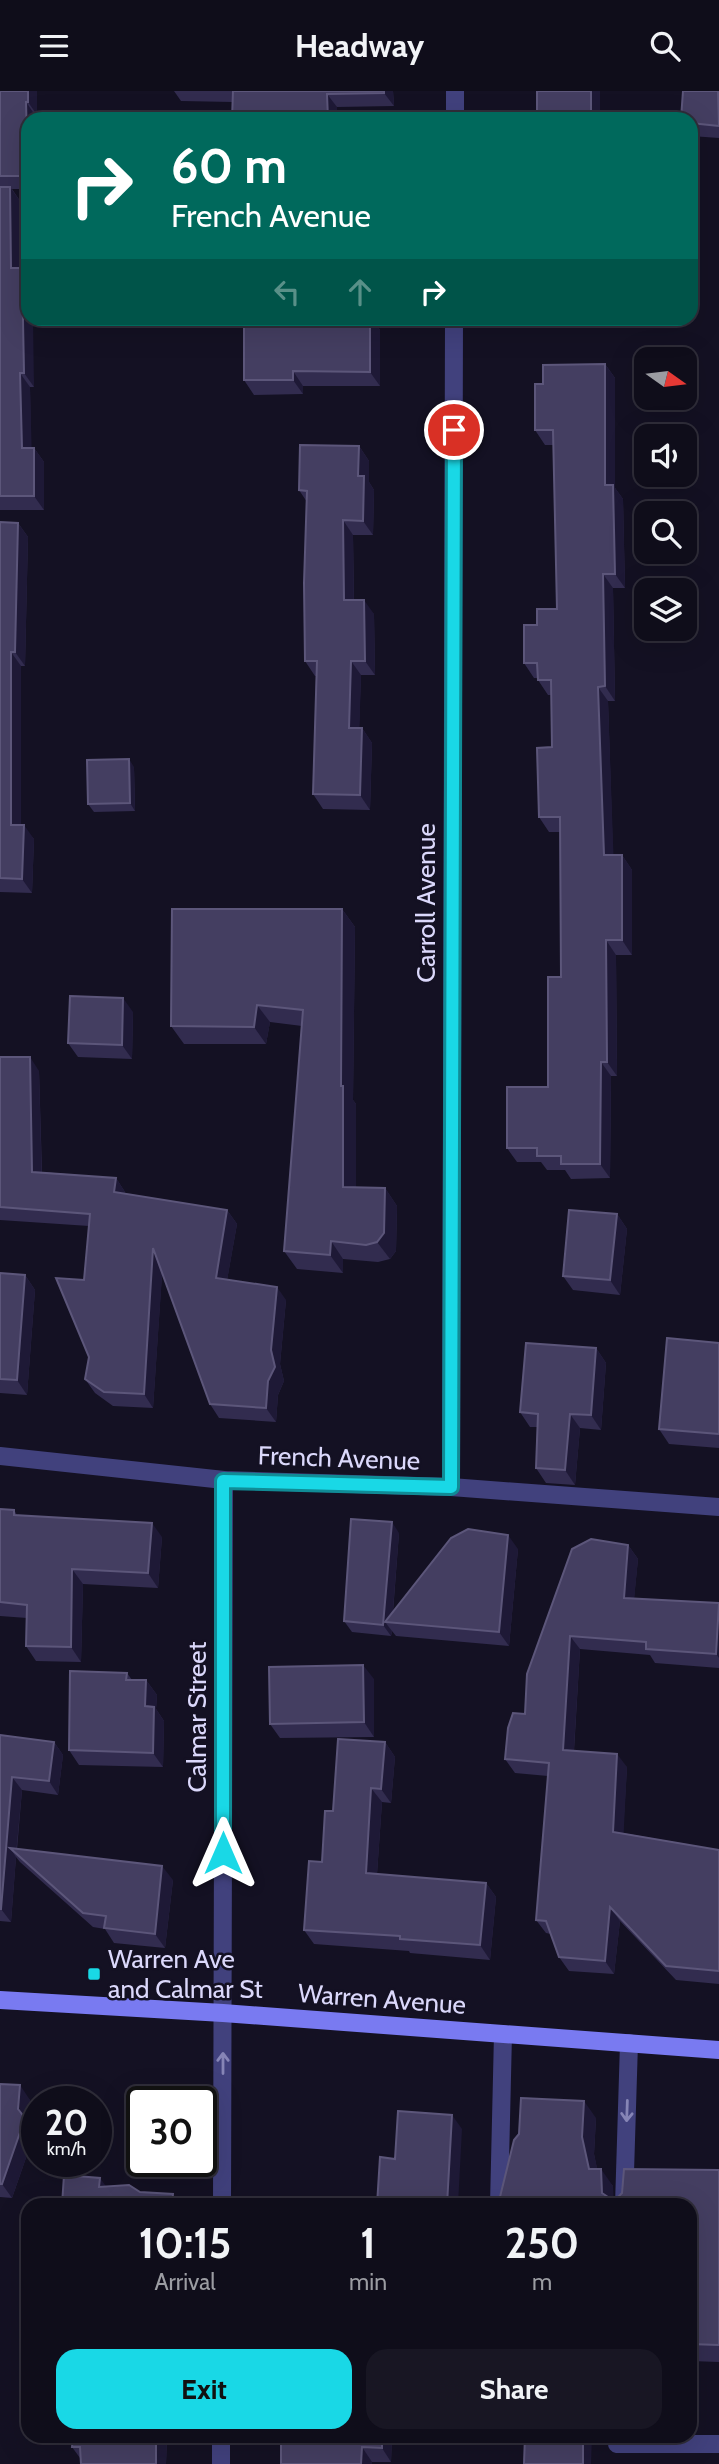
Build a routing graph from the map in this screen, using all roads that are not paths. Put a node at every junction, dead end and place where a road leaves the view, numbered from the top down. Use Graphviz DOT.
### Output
graph roads {
  1 [pos="455,91"];
  2 [pos="455,112"];
  3 [pos="454,326"];
  4 [pos="0,1456"];
  5 [pos="223,1481"];
  6 [pos="451,1487"];
  7 [pos="719,1507"];
  8 [pos="0,2000"];
  9 [pos="223,2013"];
  10 [pos="503,2034"];
  11 [pos="629,2043"];
  12 [pos="719,2050"];
  13 [pos="222,2198"];
  14 [pos="499,2198"];
  15 [pos="624,2198"];
  16 [pos="221,2443"];
  17 [pos="617,2443"];
  18 [pos="719,2444"];
  19 [pos="221,2464"];
  1 -- 2 [label="street"];
  3 -- 6 [label="street, Carroll Avenue"];
  4 -- 5 [label="street, French Avenue"];
  5 -- 6 [label="street, French Avenue"];
  5 -- 9 [label="street, Calmar Street"];
  6 -- 7 [label="street, French Avenue"];
  8 -- 9 [label="main road, Warren Avenue"];
  9 -- 10 [label="main road, Warren Avenue"];
  13 -- 9 [label="street, Calmar Street, one-way"];
  10 -- 11 [label="main road, Warren Avenue"];
  10 -- 14 [label="street"];
  11 -- 12 [label="main road, Warren Avenue"];
  11 -- 15 [label="street, one-way"];
  16 -- 19 [label="street"];
  17 -- 18 [label="street"];
}
